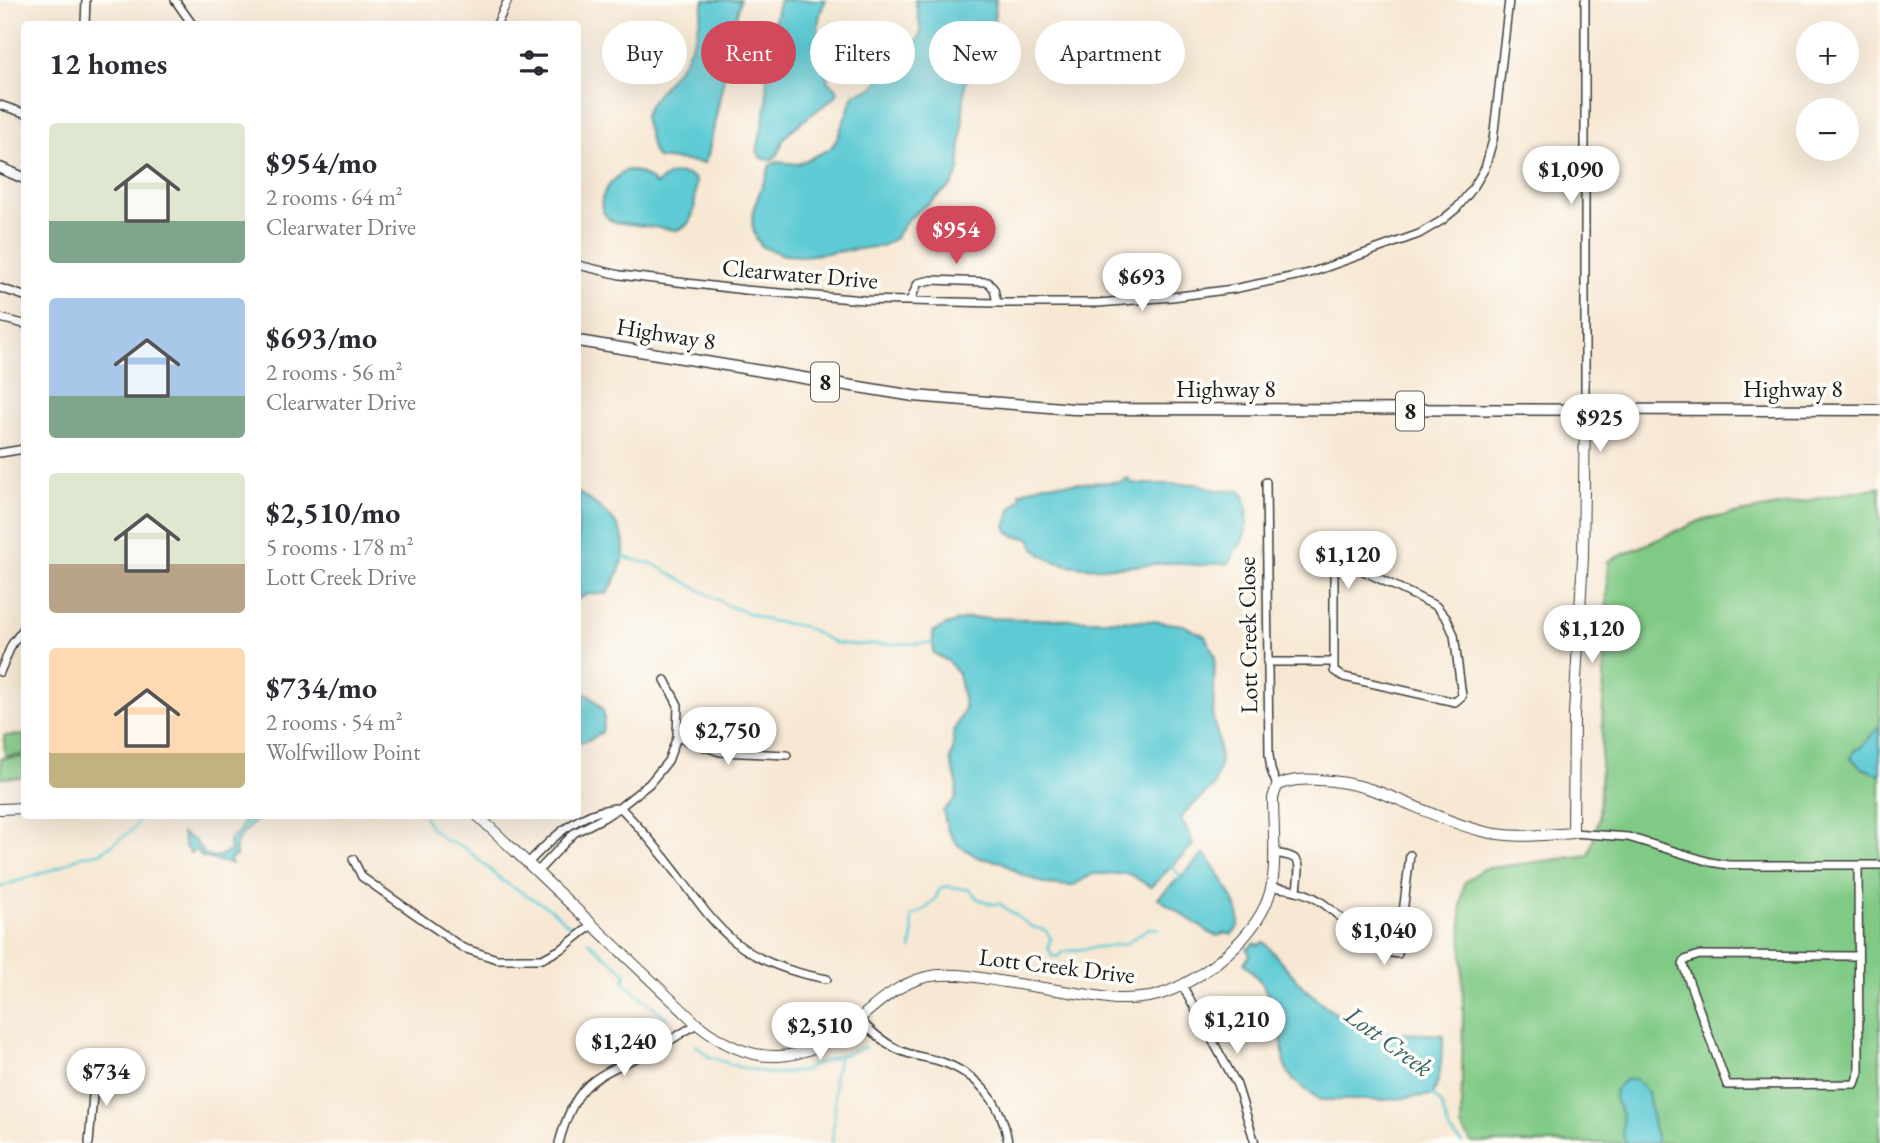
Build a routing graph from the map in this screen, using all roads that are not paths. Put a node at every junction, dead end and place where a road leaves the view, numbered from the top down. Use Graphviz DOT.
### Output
graph roads {
  1 [pos="86,0"];
  2 [pos="175,0"];
  3 [pos="508,0"];
  4 [pos="1509,0"];
  5 [pos="1585,0"];
  6 [pos="85,21"];
  7 [pos="190,21"];
  8 [pos="499,21"];
  9 [pos="0,105"];
  10 [pos="21,112"];
  11 [pos="0,168"];
  12 [pos="21,177"];
  13 [pos="581,266"];
  14 [pos="0,288"];
  15 [pos="21,295"];
  16 [pos="910,301"];
  17 [pos="997,303"];
  18 [pos="0,318"];
  19 [pos="21,323"];
  20 [pos="581,341"];
  21 [pos="1880,410"];
  22 [pos="1585,411"];
  23 [pos="21,450"];
  24 [pos="0,453"];
  25 [pos="1266,482"];
  26 [pos="21,632"];
  27 [pos="1267,662"];
  28 [pos="1334,662"];
  29 [pos="0,672"];
  30 [pos="665,680"];
  31 [pos="677,737"];
  32 [pos="787,755"];
  33 [pos="1277,786"];
  34 [pos="620,807"];
  35 [pos="21,808"];
  36 [pos="0,809"];
  37 [pos="481,819"];
  38 [pos="1573,833"];
  39 [pos="1273,853"];
  40 [pos="1410,855"];
  41 [pos="353,859"];
  42 [pos="528,863"];
  43 [pos="1858,865"];
  44 [pos="1880,865"];
  45 [pos="537,872"];
  46 [pos="1272,887"];
  47 [pos="1297,890"];
  48 [pos="592,925"];
  49 [pos="1857,956"];
  50 [pos="827,979"];
  51 [pos="1182,985"];
  52 [pos="859,1019"];
  53 [pos="697,1024"];
  54 [pos="95,1071"];
  55 [pos="89,1143"];
  56 [pos="559,1143"];
  57 [pos="1008,1143"];
  58 [pos="1255,1143"];
  1 -- 6 [label="street"];
  2 -- 7 [label="street"];
  3 -- 8 [label="street"];
  4 -- 17 [label="street, Clearwater Drive"];
  5 -- 22 [label="street"];
  9 -- 10 [label="street"];
  11 -- 12 [label="main road"];
  13 -- 16 [label="street, Clearwater Drive"];
  14 -- 15 [label="street"];
  16 -- 17 [label="street, Clearwater Drive"];
  16 -- 17 [label="street"];
  18 -- 19 [label="street"];
  20 -- 22 [label="main road, Highway 8 / 8"];
  21 -- 22 [label="main road, Highway 8 / 8"];
  22 -- 38 [label="street"];
  23 -- 24 [label="street"];
  25 -- 27 [label="street, Lott Creek Close"];
  26 -- 29 [label="street"];
  27 -- 28 [label="street"];
  27 -- 33 [label="street, Lott Creek Close"];
  28 -- 28 [label="street"];
  30 -- 31 [label="street"];
  31 -- 32 [label="street"];
  31 -- 34 [label="street"];
  33 -- 38 [label="street"];
  33 -- 39 [label="street, Lott Creek Drive"];
  34 -- 42 [label="street"];
  34 -- 45 [label="street"];
  34 -- 50 [label="street"];
  35 -- 36 [label="street"];
  37 -- 42 [label="street, Lott Creek Drive"];
  38 -- 43 [label="street"];
  39 -- 46 [label="street, Lott Creek Drive"];
  39 -- 47 [label="street"];
  40 -- 47 [label="street"];
  41 -- 48 [label="street"];
  42 -- 45 [label="street, Lott Creek Drive"];
  43 -- 44 [label="street"];
  43 -- 49 [label="street"];
  45 -- 48 [label="street, Lott Creek Drive"];
  46 -- 47 [label="street"];
  46 -- 51 [label="street, Lott Creek Drive"];
  48 -- 53 [label="street, Lott Creek Drive"];
  49 -- 49 [label="street"];
  51 -- 52 [label="street, Lott Creek Drive"];
  51 -- 58 [label="street"];
  52 -- 53 [label="street, Lott Creek Drive"];
  52 -- 57 [label="street"];
  53 -- 56 [label="street"];
  54 -- 55 [label="street"];
}
